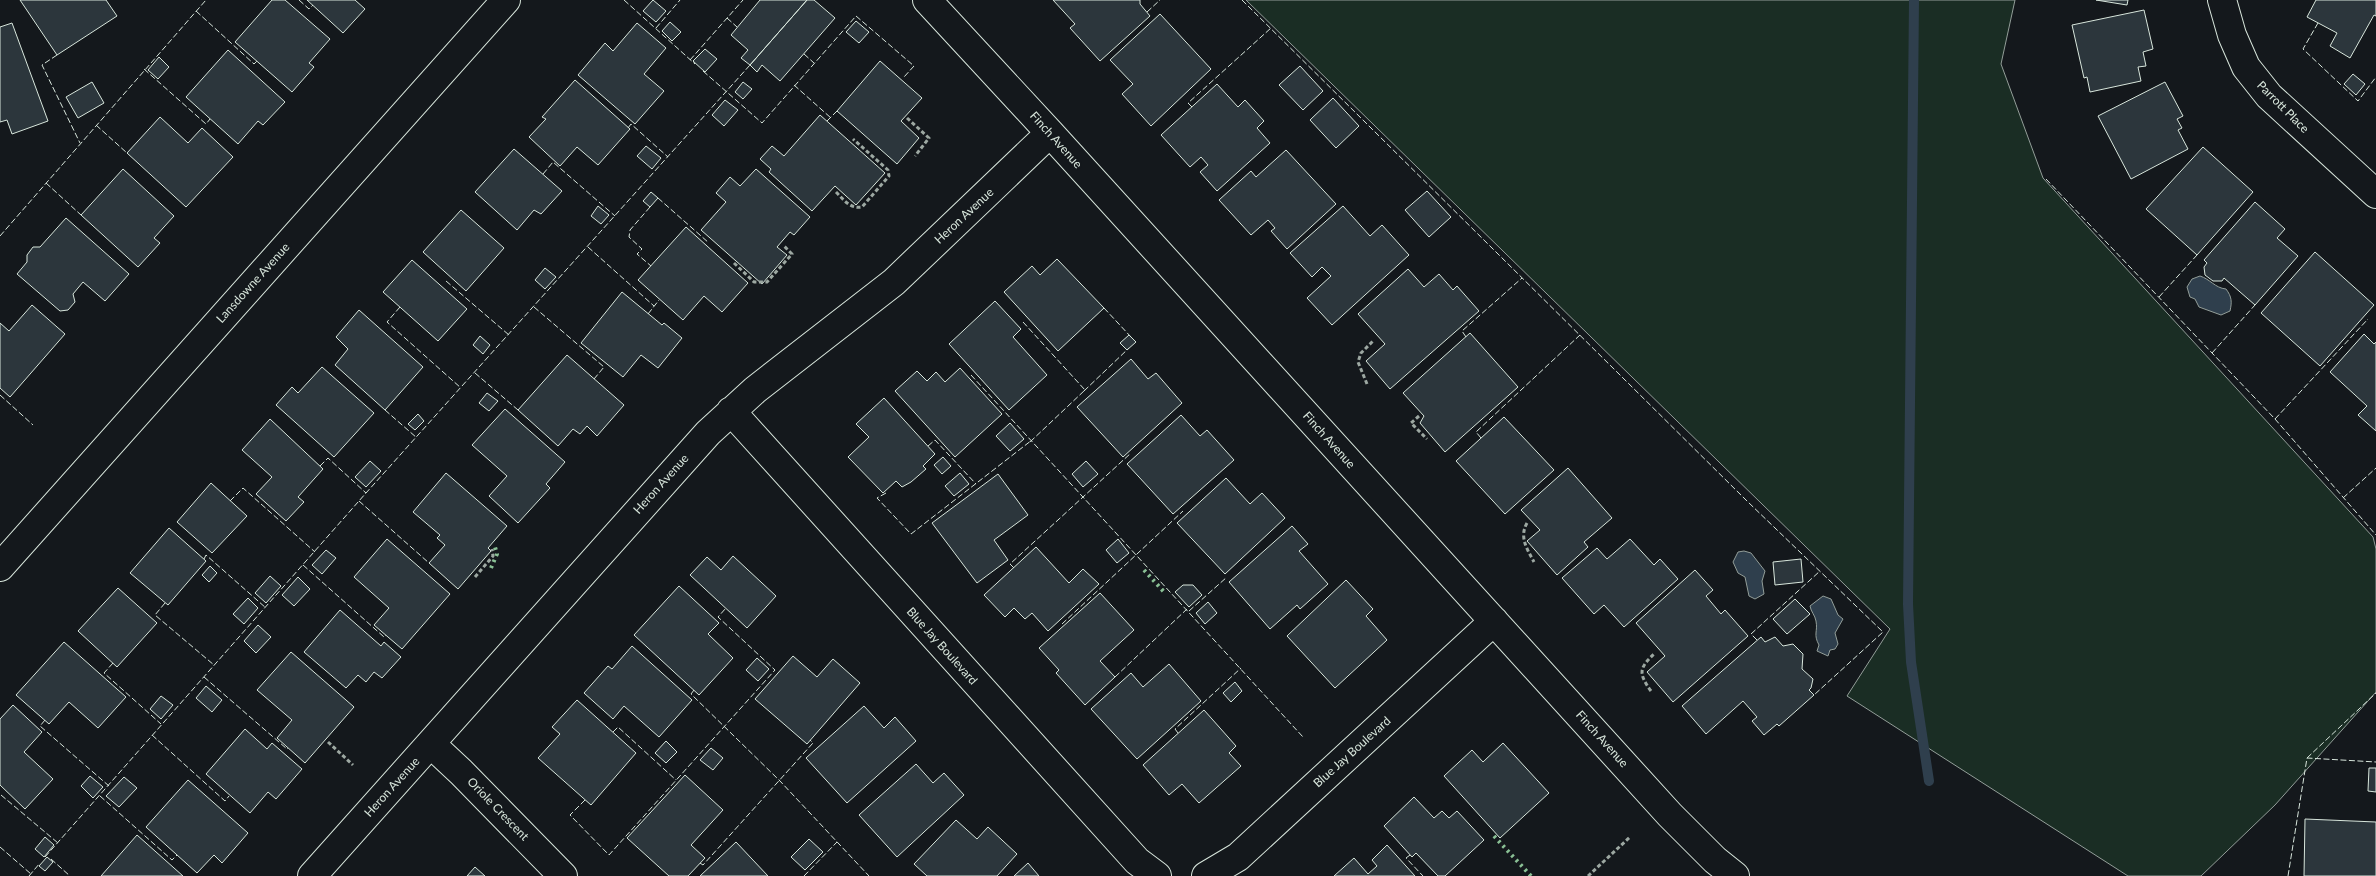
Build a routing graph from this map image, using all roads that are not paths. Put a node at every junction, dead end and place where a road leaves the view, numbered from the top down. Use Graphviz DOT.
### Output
graph roads {
  1 [pos="506,0"];
  2 [pos="927,0"];
  3 [pos="2222,0"];
  4 [pos="1050,133"];
  5 [pos="2376,194"];
  6 [pos="731,411"];
  7 [pos="0,566"];
  8 [pos="1494,621"];
  9 [pos="431,744"];
  10 [pos="312,876"];
  11 [pos="563,876"];
  12 [pos="1157,876"];
  13 [pos="1206,876"];
  14 [pos="1735,876"];
  1 -- 7 [label="street, Lansdowne Avenue"];
  2 -- 4 [label="street, Finch Avenue"];
  3 -- 5 [label="street, Parrott Place"];
  4 -- 6 [label="street, Heron Avenue"];
  4 -- 8 [label="street, Finch Avenue"];
  6 -- 9 [label="street, Heron Avenue"];
  6 -- 12 [label="street, Blue Jay Boulevard"];
  8 -- 13 [label="street, Blue Jay Boulevard"];
  8 -- 14 [label="street, Finch Avenue"];
  9 -- 10 [label="street, Heron Avenue"];
  9 -- 11 [label="street, Oriole Crescent"];
}
